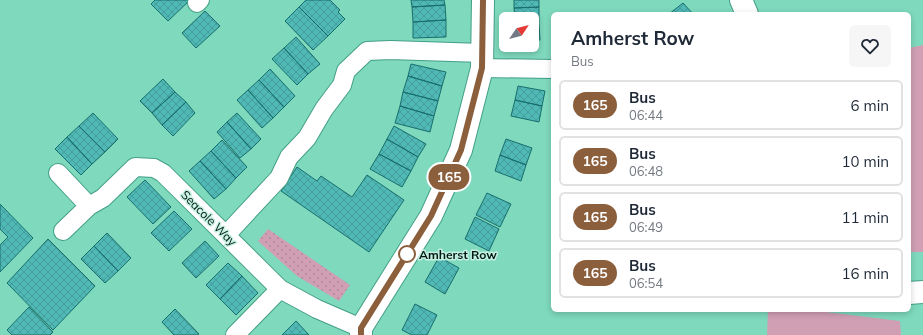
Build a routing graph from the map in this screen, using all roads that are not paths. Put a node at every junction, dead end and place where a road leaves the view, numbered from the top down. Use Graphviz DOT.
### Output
graph roads {
  1 [pos="483,0"];
  2 [pos="741,0"];
  3 [pos="746,12"];
  4 [pos="483,61"];
  5 [pos="551,69"];
  6 [pos="58,173"];
  7 [pos="89,206"];
  8 [pos="63,232"];
  9 [pos="226,234"];
  10 [pos="280,289"];
  11 [pos="923,292"];
  12 [pos="911,293"];
  13 [pos="361,331"];
  14 [pos="235,335"];
  1 -- 4 [label="street"];
  2 -- 3 [label="street"];
  4 -- 5 [label="street"];
  4 -- 9 [label="street"];
  4 -- 13 [label="street"];
  6 -- 7 [label="street"];
  7 -- 8 [label="street, Seacole Way"];
  7 -- 9 [label="street, Seacole Way"];
  9 -- 10 [label="street, Seacole Way"];
  10 -- 13 [label="street, Seacole Way"];
  10 -- 14 [label="street"];
  11 -- 12 [label="street"];
}
